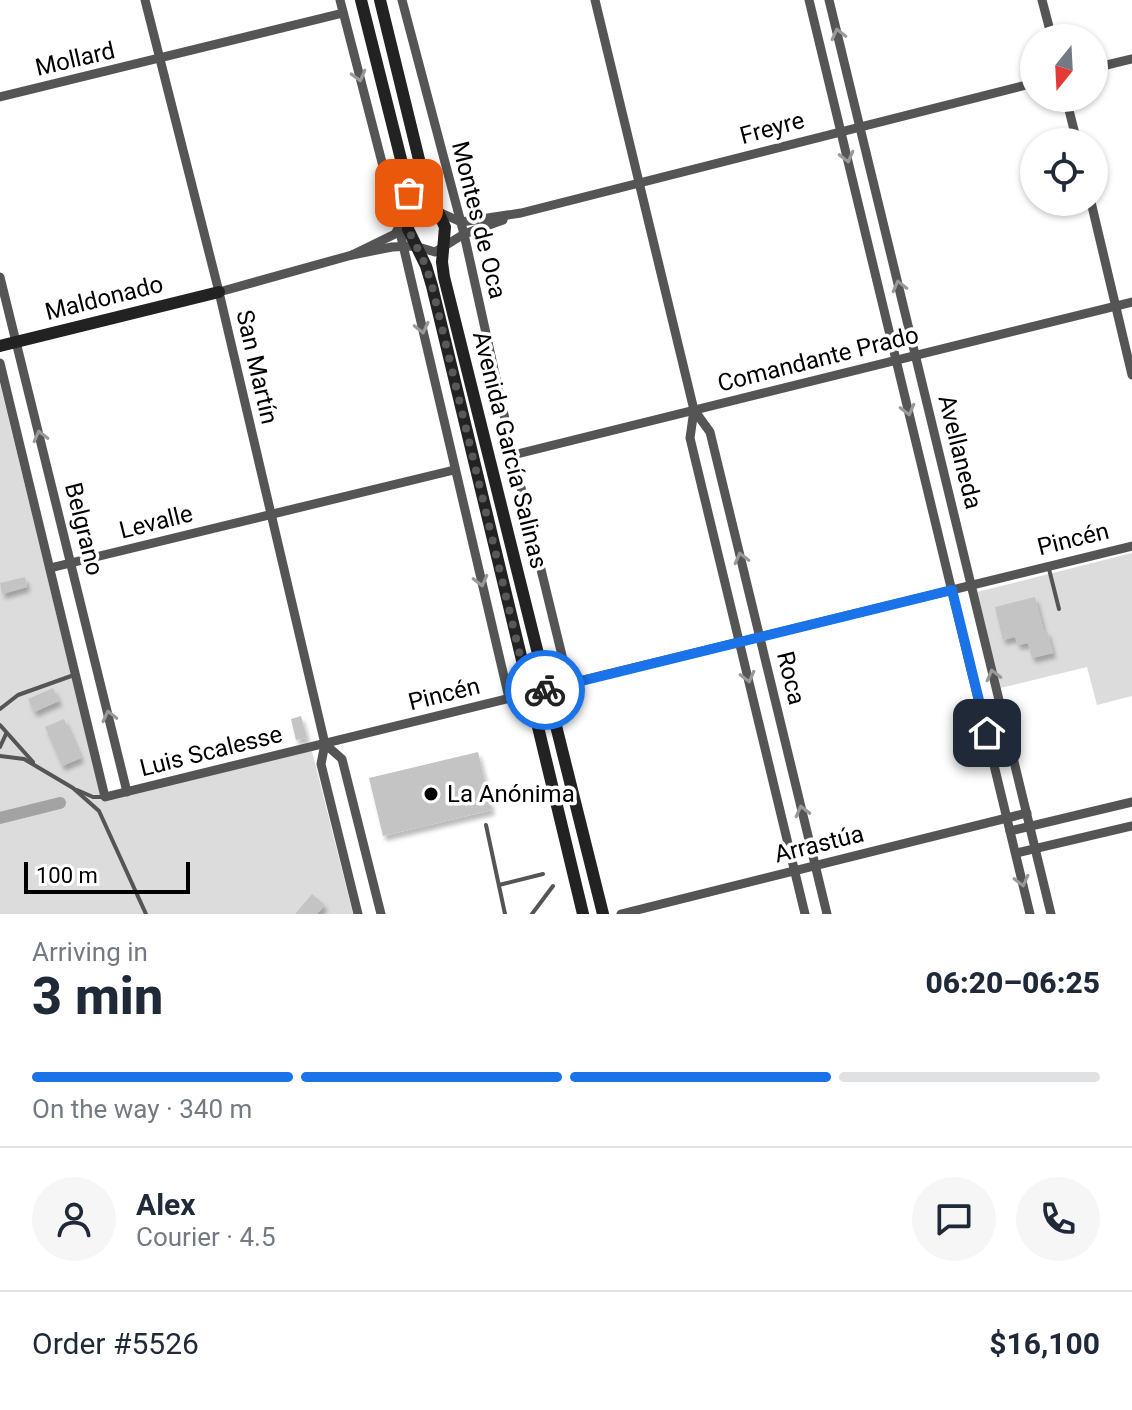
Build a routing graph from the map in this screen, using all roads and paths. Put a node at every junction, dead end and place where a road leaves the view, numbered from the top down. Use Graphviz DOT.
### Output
graph roads {
  1 [pos="145,0"];
  2 [pos="340,0"];
  3 [pos="361,0"];
  4 [pos="380,0"];
  5 [pos="402,0"];
  6 [pos="595,0"];
  7 [pos="809,0"];
  8 [pos="829,0"];
  9 [pos="1042,0"];
  10 [pos="343,13"];
  11 [pos="1048,24"];
  12 [pos="160,59"];
  13 [pos="1132,59"];
  14 [pos="1108,65"];
  15 [pos="1020,86"];
  16 [pos="0,97"];
  17 [pos="860,126"];
  18 [pos="841,131"];
  19 [pos="639,183"];
  20 [pos="411,210"];
  21 [pos="438,213"];
  22 [pos="521,213"];
  23 [pos="1094,216"];
  24 [pos="461,222"];
  25 [pos="399,228"];
  26 [pos="464,234"];
  27 [pos="409,246"];
  28 [pos="443,249"];
  29 [pos="352,255"];
  30 [pos="0,277"];
  31 [pos="219,292"];
  32 [pos="1132,302"];
  33 [pos="1115,306"];
  34 [pos="16,342"];
  35 [pos="0,346"];
  36 [pos="916,355"];
  37 [pos="896,360"];
  38 [pos="0,363"];
  39 [pos="1132,375"];
  40 [pos="694,410"];
  41 [pos="513,455"];
  42 [pos="454,470"];
  43 [pos="271,514"];
  44 [pos="1132,546"];
  45 [pos="72,563"];
  46 [pos="1048,566"];
  47 [pos="50,568"];
  48 [pos="972,585"];
  49 [pos="952,590"];
  50 [pos="1059,609"];
  51 [pos="760,637"];
  52 [pos="740,642"];
  53 [pos="76,675"];
  54 [pos="569,684"];
  55 [pos="548,689"];
  56 [pos="529,693"];
  57 [pos="509,698"];
  58 [pos="0,709"];
  59 [pos="0,725"];
  60 [pos="6,734"];
  61 [pos="325,744"];
  62 [pos="0,747"];
  63 [pos="0,756"];
  64 [pos="39,768"];
  65 [pos="73,788"];
  66 [pos="127,792"];
  67 [pos="105,797"];
  68 [pos="1132,802"];
  69 [pos="99,811"];
  70 [pos="1027,813"];
  71 [pos="1007,818"];
  72 [pos="486,825"];
  73 [pos="1030,826"];
  74 [pos="1132,826"];
  75 [pos="1010,831"];
  76 [pos="1036,849"];
  77 [pos="1016,853"];
  78 [pos="816,866"];
  79 [pos="795,871"];
  80 [pos="543,874"];
  81 [pos="499,885"];
  82 [pos="553,886"];
  83 [pos="146,914"];
  84 [pos="358,914"];
  85 [pos="381,914"];
  86 [pos="505,914"];
  87 [pos="532,914"];
  88 [pos="583,914"];
  89 [pos="603,914"];
  90 [pos="621,914"];
  91 [pos="805,914"];
  92 [pos="827,914"];
  93 [pos="1030,914"];
  94 [pos="1051,914"];
  1 -- 12 [label="street, San Martín"];
  2 -- 10 [label="street"];
  3 -- 20 [label="main road, Avenida García Salinas"];
  4 -- 21 [label="main road, Avenida García Salinas"];
  5 -- 24 [label="street, Montes de Oca"];
  6 -- 19 [label="street, Roca"];
  7 -- 18 [label="street, Avellaneda"];
  17 -- 8 [label="street, Avellaneda, one-way"];
  9 -- 11 [label="street"];
  10 -- 12 [label="street, Mollard"];
  10 -- 25 [label="street, one-way"];
  12 -- 16 [label="street, Mollard"];
  12 -- 31 [label="street, San Martín"];
  13 -- 14 [label="street"];
  15 -- 17 [label="street, Freyre"];
  17 -- 18 [label="street, Freyre"];
  36 -- 17 [label="street, Avellaneda, one-way"];
  18 -- 19 [label="street, Freyre"];
  18 -- 37 [label="street, Avellaneda, one-way"];
  19 -- 22 [label="street, Freyre"];
  19 -- 40 [label="street, Roca"];
  20 -- 21 [label="street, Freyre"];
  20 -- 25 [label="street"];
  20 -- 27 [label="main road, Avenida García Salinas"];
  21 -- 24 [label="street, Freyre"];
  21 -- 28 [label="main road, Avenida García Salinas"];
  22 -- 24 [label="street, Freyre"];
  22 -- 26 [label="street, Freyre"];
  23 -- 33 [label="street"];
  24 -- 26 [label="street, Montes de Oca"];
  25 -- 27 [label="street"];
  25 -- 29 [label="street"];
  26 -- 28 [label="street, Freyre"];
  26 -- 41 [label="street, Montes de Oca"];
  27 -- 28 [label="street"];
  27 -- 29 [label="street"];
  27 -- 42 [label="street, one-way"];
  27 -- 56 [label="main road, Avenida García Salinas"];
  28 -- 55 [label="main road, Avenida García Salinas"];
  29 -- 31 [label="street"];
  30 -- 34 [label="street, Belgrano"];
  31 -- 34 [label="main road, Maldonado"];
  31 -- 43 [label="street, San Martín"];
  32 -- 33 [label="street, Comandante Prado"];
  33 -- 36 [label="street, Comandante Prado"];
  33 -- 39 [label="street"];
  34 -- 35 [label="main road, Maldonado"];
  45 -- 34 [label="street, Belgrano, one-way"];
  36 -- 37 [label="street, Comandante Prado"];
  36 -- 48 [label="street, Avellaneda"];
  37 -- 40 [label="street, Comandante Prado"];
  37 -- 49 [label="street, Avellaneda, one-way"];
  38 -- 47 [label="street, Belgrano"];
  40 -- 41 [label="street, Comandante Prado"];
  51 -- 40 [label="street, Roca, one-way"];
  40 -- 52 [label="street, Roca"];
  41 -- 54 [label="street, Montes de Oca"];
  42 -- 43 [label="street"];
  42 -- 57 [label="street, one-way"];
  43 -- 45 [label="street, Levalle"];
  43 -- 61 [label="street, San Martín"];
  44 -- 46 [label="street, Pincén"];
  45 -- 47 [label="street, Levalle"];
  66 -- 45 [label="street, Belgrano, one-way"];
  46 -- 48 [label="street, Pincén"];
  46 -- 50 [label="lane"];
  47 -- 53 [label="street, Belgrano"];
  48 -- 49 [label="street, Pincén"];
  70 -- 48 [label="street, Avellaneda, one-way"];
  49 -- 51 [label="street, Pincén"];
  49 -- 71 [label="street, Avellaneda"];
  51 -- 52 [label="street, Pincén"];
  78 -- 51 [label="street, Roca, one-way"];
  52 -- 54 [label="street, Pincén"];
  52 -- 79 [label="street, Roca, one-way"];
  53 -- 58 [label="lane"];
  53 -- 67 [label="street, Belgrano"];
  54 -- 55 [label="street, Pincén"];
  55 -- 56 [label="street, Pincén"];
  55 -- 89 [label="main road, Avenida García Salinas"];
  56 -- 57 [label="street, Pincén"];
  56 -- 88 [label="main road, Avenida García Salinas"];
  57 -- 61 [label="street, Pincén"];
  59 -- 60 [label="lane"];
  60 -- 62 [label="lane"];
  60 -- 64 [label="lane"];
  61 -- 66 [label="street, Luis Scalesse"];
  61 -- 84 [label="street, San Martín"];
  61 -- 85 [label="street, San Martín"];
  63 -- 64 [label="lane"];
  64 -- 65 [label="lane"];
  65 -- 67 [label="lane"];
  65 -- 69 [label="lane"];
  66 -- 67 [label="street, Luis Scalesse"];
  67 -- 69 [label="lane"];
  68 -- 73 [label="street"];
  69 -- 83 [label="lane"];
  70 -- 71 [label="street, Arrastúa"];
  70 -- 73 [label="street, Avellaneda"];
  71 -- 75 [label="street, Avellaneda"];
  71 -- 78 [label="street, Arrastúa"];
  72 -- 81 [label="lane"];
  73 -- 75 [label="street"];
  73 -- 76 [label="street, Avellaneda"];
  74 -- 76 [label="street"];
  75 -- 77 [label="street, Avellaneda"];
  76 -- 77 [label="street"];
  76 -- 94 [label="street, Avellaneda"];
  77 -- 93 [label="street, Avellaneda, one-way"];
  78 -- 79 [label="street, Arrastúa"];
  78 -- 92 [label="street, Roca"];
  79 -- 90 [label="street, Arrastúa"];
  79 -- 91 [label="street, Roca"];
  80 -- 81 [label="lane"];
  81 -- 86 [label="lane"];
  82 -- 87 [label="lane"];
}
